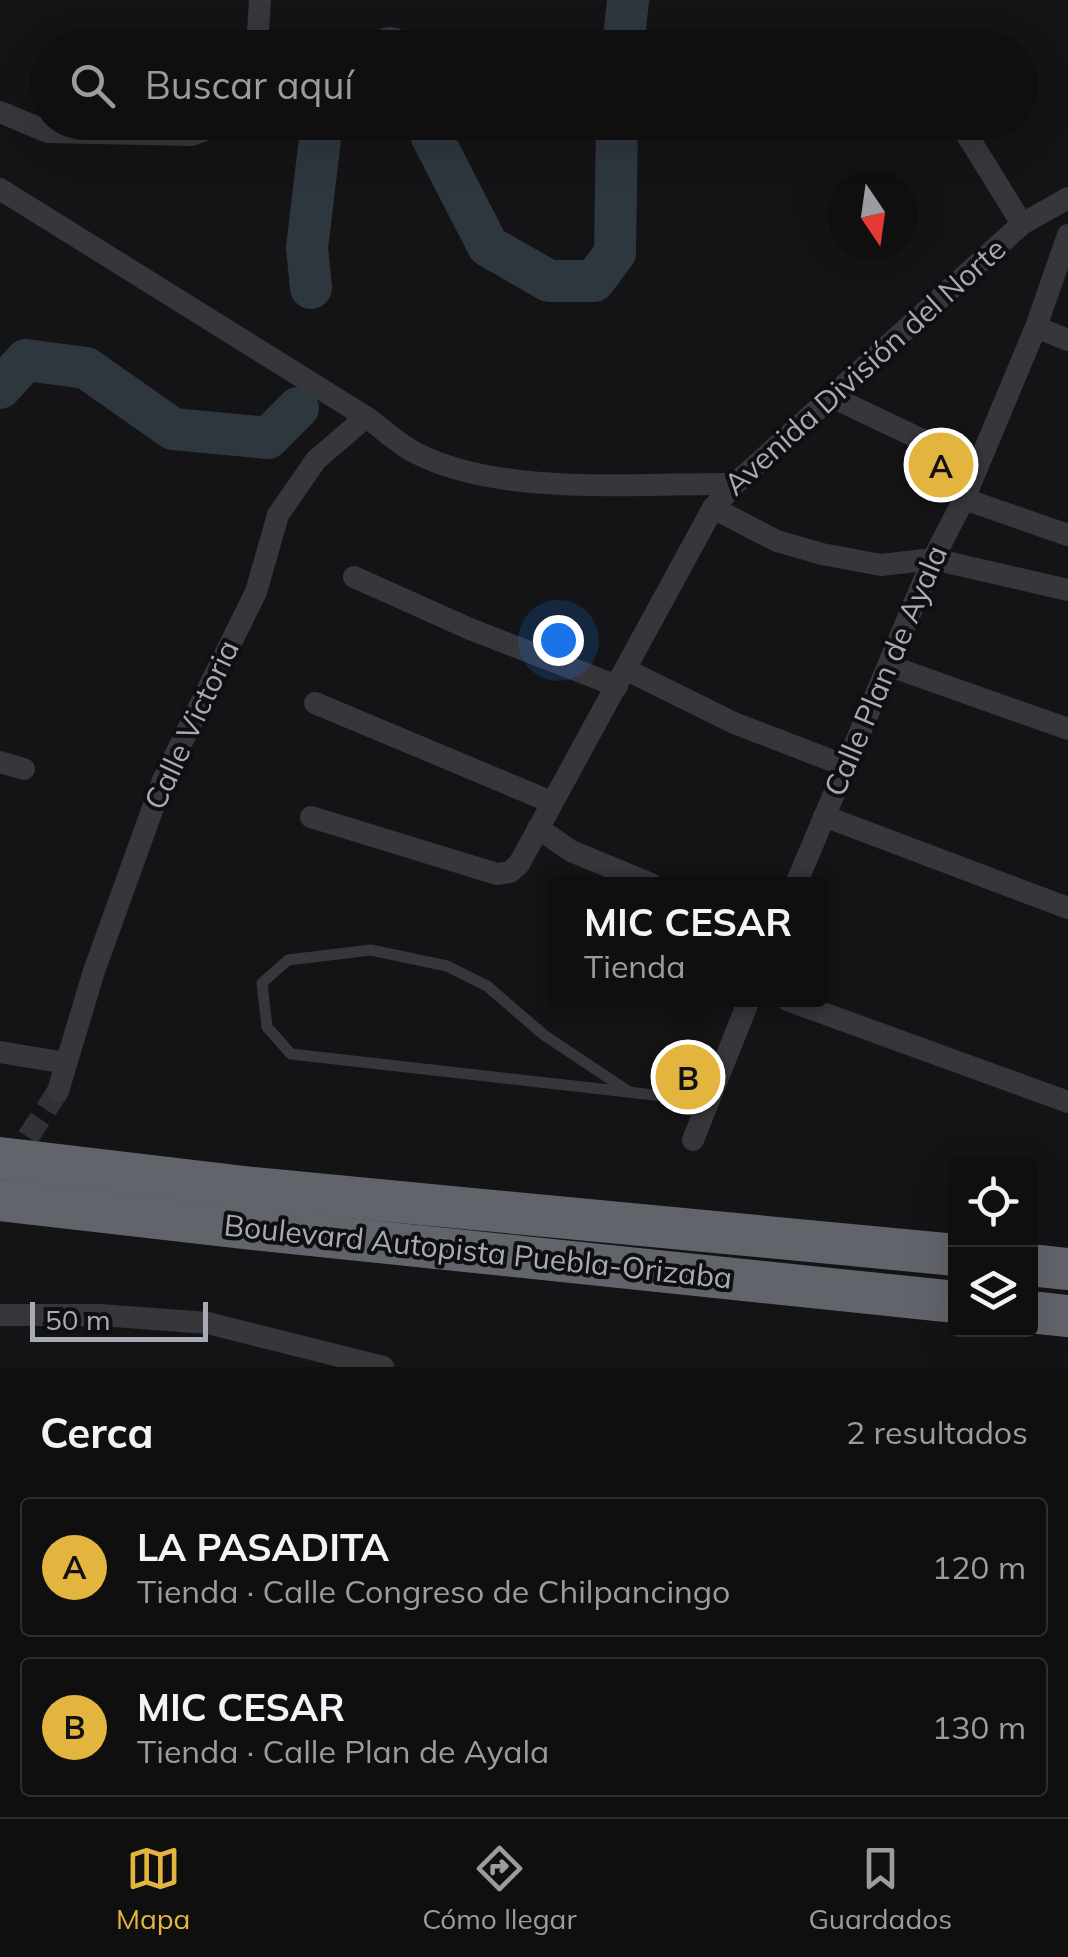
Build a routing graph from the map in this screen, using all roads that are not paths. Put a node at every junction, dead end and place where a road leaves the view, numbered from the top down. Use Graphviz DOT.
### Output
graph roads {
  1 [pos="260,0"];
  2 [pos="258,30"];
  3 [pos="0,112"];
  4 [pos="30,124"];
  5 [pos="970,140"];
  6 [pos="0,189"];
  7 [pos="1068,198"];
  8 [pos="1022,224"];
  9 [pos="1068,236"];
  10 [pos="1036,327"];
  11 [pos="1068,340"];
  12 [pos="832,397"];
  13 [pos="366,417"];
  14 [pos="977,466"];
  15 [pos="734,484"];
  16 [pos="964,498"];
  17 [pos="712,508"];
  18 [pos="1068,535"];
  19 [pos="933,559"];
  20 [pos="354,577"];
  21 [pos="1068,590"];
  22 [pos="890,666"];
  23 [pos="622,678"];
  24 [pos="314,703"];
  25 [pos="1068,729"];
  26 [pos="0,762"];
  27 [pos="846,766"];
  28 [pos="24,769"];
  29 [pos="552,802"];
  30 [pos="824,816"];
  31 [pos="311,817"];
  32 [pos="538,828"];
  33 [pos="634,877"];
  34 [pos="799,877"];
  35 [pos="1068,908"];
  36 [pos="746,1007"];
  37 [pos="806,1007"];
  38 [pos="0,1052"];
  39 [pos="66,1063"];
  40 [pos="628,1090"];
  41 [pos="58,1091"];
  42 [pos="706,1101"];
  43 [pos="1068,1102"];
  44 [pos="693,1140"];
  45 [pos="0,1158"];
  46 [pos="0,1200"];
  47 [pos="948,1254"];
  48 [pos="1038,1265"];
  49 [pos="1068,1269"];
  50 [pos="948,1301"];
  51 [pos="1038,1313"];
  52 [pos="0,1315"];
  53 [pos="1068,1316"];
  54 [pos="381,1367"];
  1 -- 2 [label="street"];
  3 -- 4 [label="street"];
  5 -- 8 [label="street"];
  6 -- 13 [label="street"];
  7 -- 8 [label="street, Avenida División del Norte"];
  8 -- 12 [label="street, Avenida División del Norte"];
  9 -- 10 [label="street, Calle Plan de Ayala"];
  10 -- 11 [label="street"];
  10 -- 14 [label="street, Calle Plan de Ayala"];
  12 -- 14 [label="street"];
  12 -- 15 [label="street, Avenida División del Norte"];
  13 -- 15 [label="street"];
  13 -- 39 [label="street, Calle Victoria"];
  14 -- 16 [label="street, Calle Plan de Ayala"];
  15 -- 17 [label="street, Avenida División del Norte"];
  16 -- 18 [label="street"];
  16 -- 19 [label="street, Calle Plan de Ayala"];
  17 -- 19 [label="street"];
  17 -- 23 [label="street, Avenida División del Norte"];
  19 -- 21 [label="street"];
  19 -- 22 [label="street, Calle Plan de Ayala"];
  20 -- 23 [label="street"];
  22 -- 25 [label="street"];
  22 -- 27 [label="street, Calle Plan de Ayala"];
  23 -- 27 [label="street"];
  23 -- 29 [label="street, Avenida División del Norte"];
  24 -- 29 [label="street"];
  26 -- 28 [label="street"];
  27 -- 30 [label="street, Calle Plan de Ayala"];
  29 -- 32 [label="street, Avenida División del Norte"];
  30 -- 34 [label="street, Calle Plan de Ayala"];
  30 -- 35 [label="street"];
  31 -- 32 [label="street, Avenida División del Norte"];
  32 -- 33 [label="street"];
  36 -- 42 [label="street"];
  37 -- 43 [label="street"];
  38 -- 39 [label="street"];
  39 -- 41 [label="street, Calle Victoria"];
  40 -- 40 [label="lane"];
  40 -- 42 [label="lane"];
  42 -- 44 [label="street"];
  45 -- 47 [label="highway, Boulevard Autopista Puebla-Orizaba"];
  46 -- 50 [label="highway, Boulevard Autopista Puebla-Orizaba"];
  48 -- 49 [label="highway"];
  51 -- 53 [label="highway"];
  52 -- 54 [label="street"];
}
